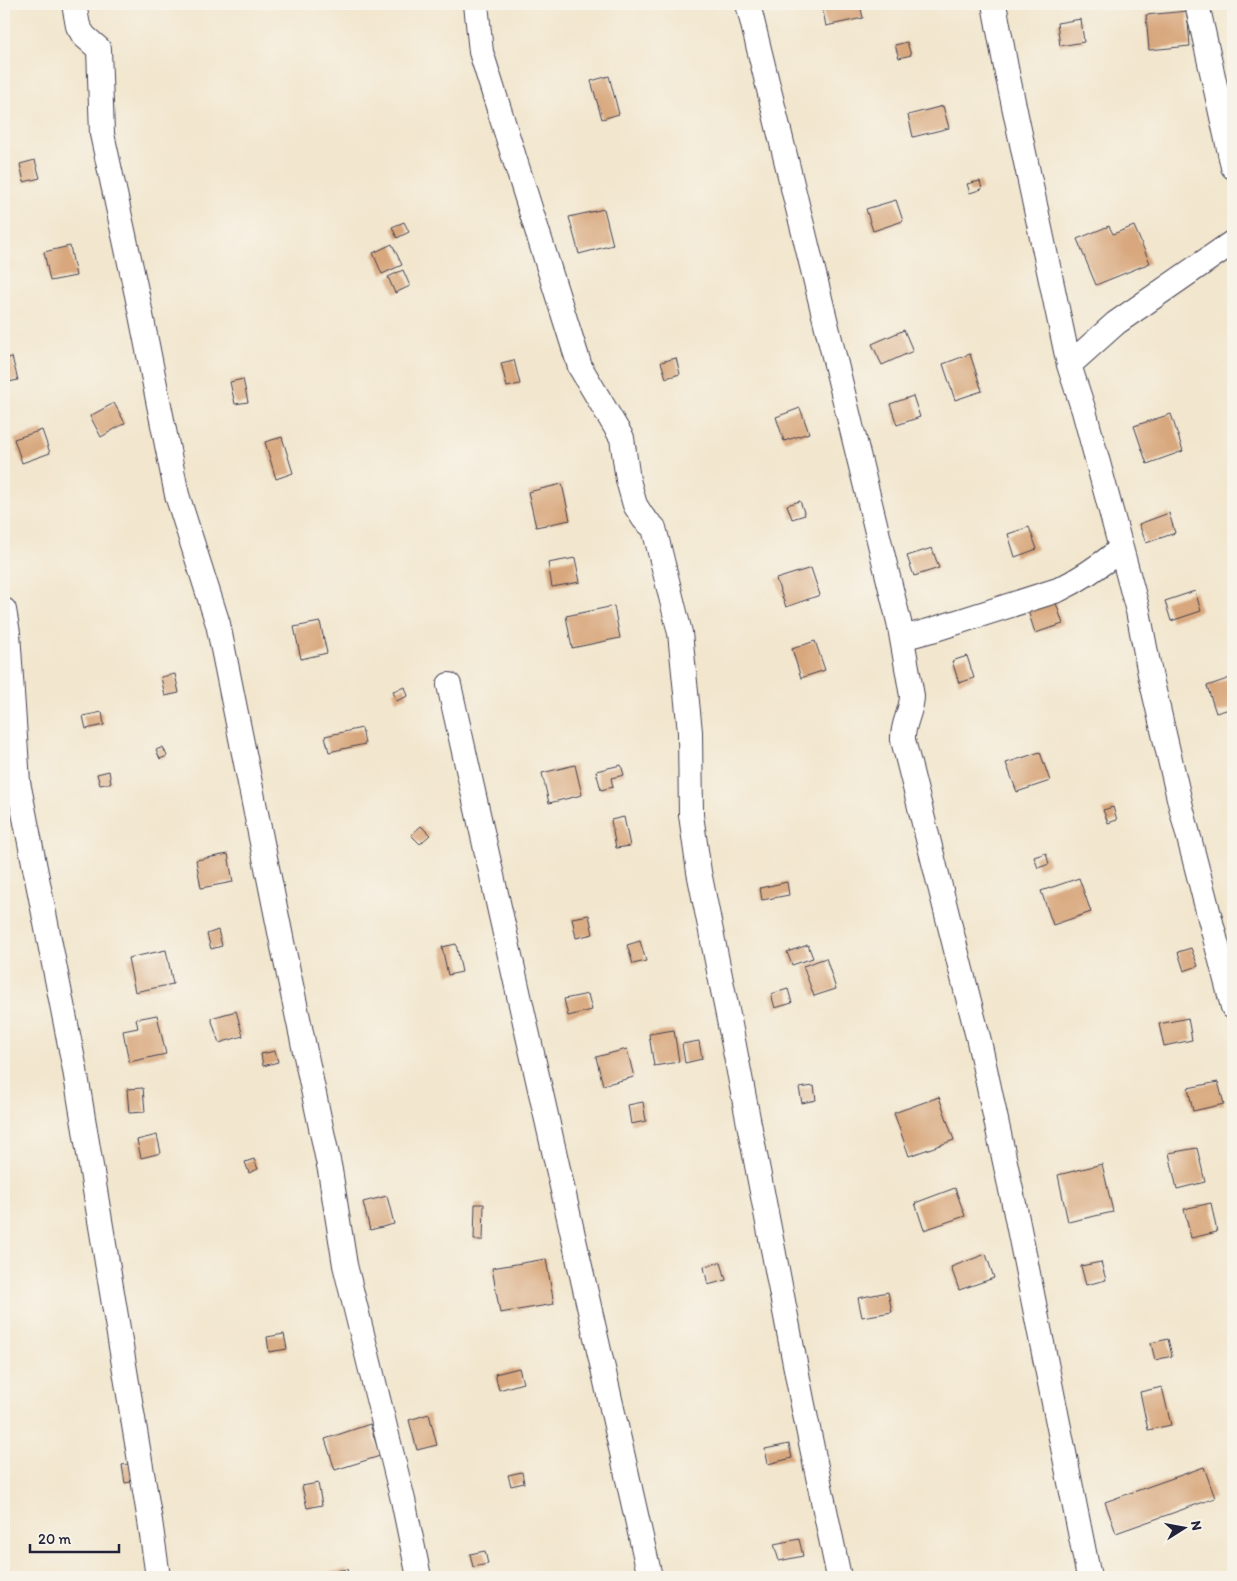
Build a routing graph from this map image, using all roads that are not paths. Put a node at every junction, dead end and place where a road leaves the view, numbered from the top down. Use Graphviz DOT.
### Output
graph roads {
  1 [pos="74,4"];
  2 [pos="476,4"];
  3 [pos="748,4"];
  4 [pos="994,4"];
  5 [pos="1197,4"];
  6 [pos="1233,167"];
  7 [pos="1233,242"];
  8 [pos="1069,366"];
  9 [pos="1121,549"];
  10 [pos="4,610"];
  11 [pos="902,638"];
  12 [pos="449,685"];
  13 [pos="11,784"];
  14 [pos="1233,1007"];
  15 [pos="158,1577"];
  16 [pos="419,1577"];
  17 [pos="650,1577"];
  18 [pos="839,1577"];
  19 [pos="1089,1577"];
  1 -- 16 [label="street"];
  2 -- 18 [label="street"];
  3 -- 11 [label="street"];
  4 -- 8 [label="street"];
  5 -- 6 [label="street"];
  7 -- 8 [label="street"];
  8 -- 9 [label="street"];
  9 -- 11 [label="street"];
  9 -- 14 [label="street"];
  10 -- 13 [label="street"];
  11 -- 19 [label="street"];
  12 -- 17 [label="street"];
  13 -- 15 [label="street"];
}
